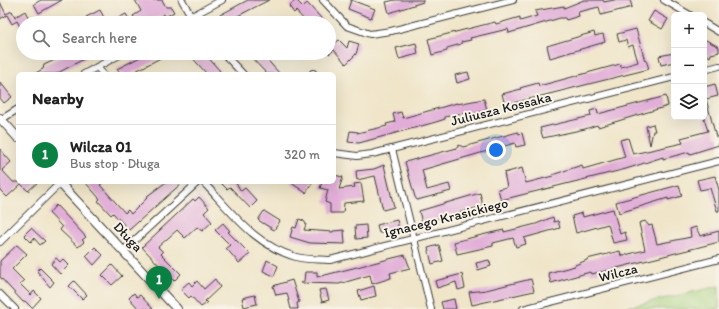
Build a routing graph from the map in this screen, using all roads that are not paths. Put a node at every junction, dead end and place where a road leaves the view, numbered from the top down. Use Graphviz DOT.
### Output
graph roads {
  1 [pos="182,0"];
  2 [pos="222,0"];
  3 [pos="323,0"];
  4 [pos="512,0"];
  5 [pos="664,0"];
  6 [pos="685,12"];
  7 [pos="191,16"];
  8 [pos="194,16"];
  9 [pos="707,25"];
  10 [pos="719,32"];
  11 [pos="110,60"];
  12 [pos="229,60"];
  13 [pos="719,66"];
  14 [pos="97,67"];
  15 [pos="707,69"];
  16 [pos="88,72"];
  17 [pos="101,72"];
  18 [pos="240,72"];
  19 [pos="671,78"];
  20 [pos="16,110"];
  21 [pos="1,118"];
  22 [pos="16,136"];
  23 [pos="392,149"];
  24 [pos="336,153"];
  25 [pos="719,161"];
  26 [pos="58,184"];
  27 [pos="62,184"];
  28 [pos="196,184"];
  29 [pos="205,184"];
  30 [pos="414,239"];
  31 [pos="0,242"];
  32 [pos="123,251"];
  33 [pos="719,260"];
  34 [pos="0,294"];
  35 [pos="15,309"];
  36 [pos="178,309"];
  37 [pos="431,309"];
  38 [pos="523,309"];
  1 -- 7 [label="street"];
  2 -- 8 [label="street"];
  3 -- 4 [label="street"];
  5 -- 6 [label="street"];
  9 -- 10 [label="street"];
  11 -- 14 [label="street"];
  12 -- 18 [label="street"];
  13 -- 15 [label="street"];
  14 -- 16 [label="street"];
  14 -- 17 [label="street"];
  19 -- 23 [label="street, Juliusza Kossaka"];
  20 -- 21 [label="street"];
  21 -- 22 [label="street"];
  23 -- 24 [label="street, Juliusza Kossaka"];
  23 -- 30 [label="street"];
  25 -- 30 [label="street, Ignacego Krasickiego"];
  26 -- 31 [label="street"];
  27 -- 32 [label="street, Długa"];
  28 -- 32 [label="street"];
  29 -- 30 [label="street, Ignacego Krasickiego"];
  30 -- 37 [label="street"];
  32 -- 36 [label="street, Długa"];
  33 -- 38 [label="street, Wilcza"];
  34 -- 35 [label="street"];
}
